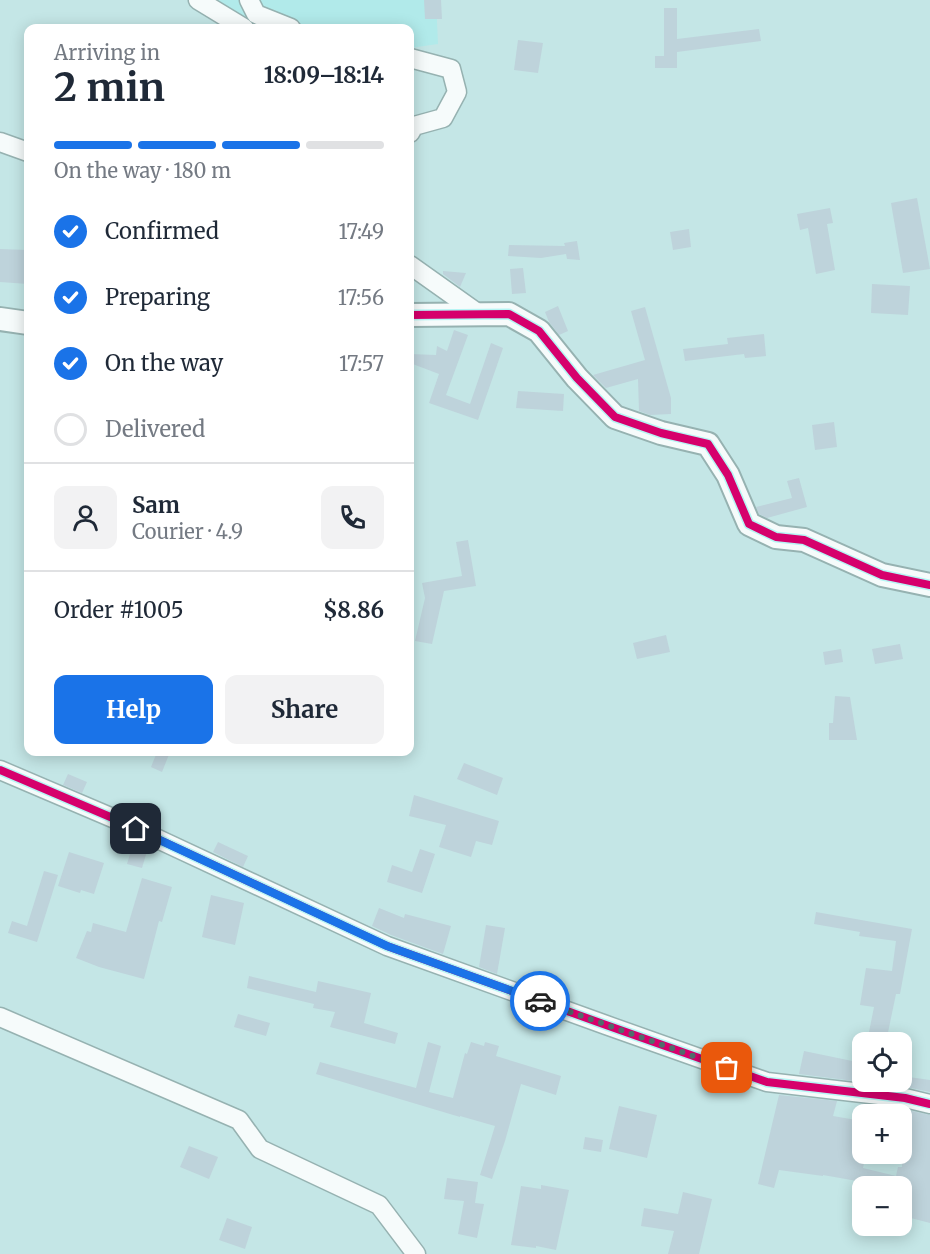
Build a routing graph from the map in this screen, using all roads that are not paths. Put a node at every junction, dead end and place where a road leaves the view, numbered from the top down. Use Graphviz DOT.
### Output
graph roads {
  1 [pos="198,0"];
  2 [pos="249,0"];
  3 [pos="237,24"];
  4 [pos="281,24"];
  5 [pos="414,59"];
  6 [pos="414,126"];
  7 [pos="0,142"];
  8 [pos="24,151"];
  9 [pos="414,268"];
  10 [pos="479,314"];
  11 [pos="414,315"];
  12 [pos="0,319"];
  13 [pos="24,322"];
  14 [pos="930,585"];
  15 [pos="0,770"];
  16 [pos="0,1017"];
  17 [pos="930,1104"];
  18 [pos="416,1254"];
  1 -- 3 [label="street"];
  2 -- 4 [label="street"];
  5 -- 6 [label="street"];
  7 -- 8 [label="street"];
  9 -- 10 [label="street"];
  10 -- 11 [label="street"];
  10 -- 14 [label="street"];
  12 -- 13 [label="street"];
  15 -- 17 [label="street"];
  16 -- 18 [label="street"];
}
